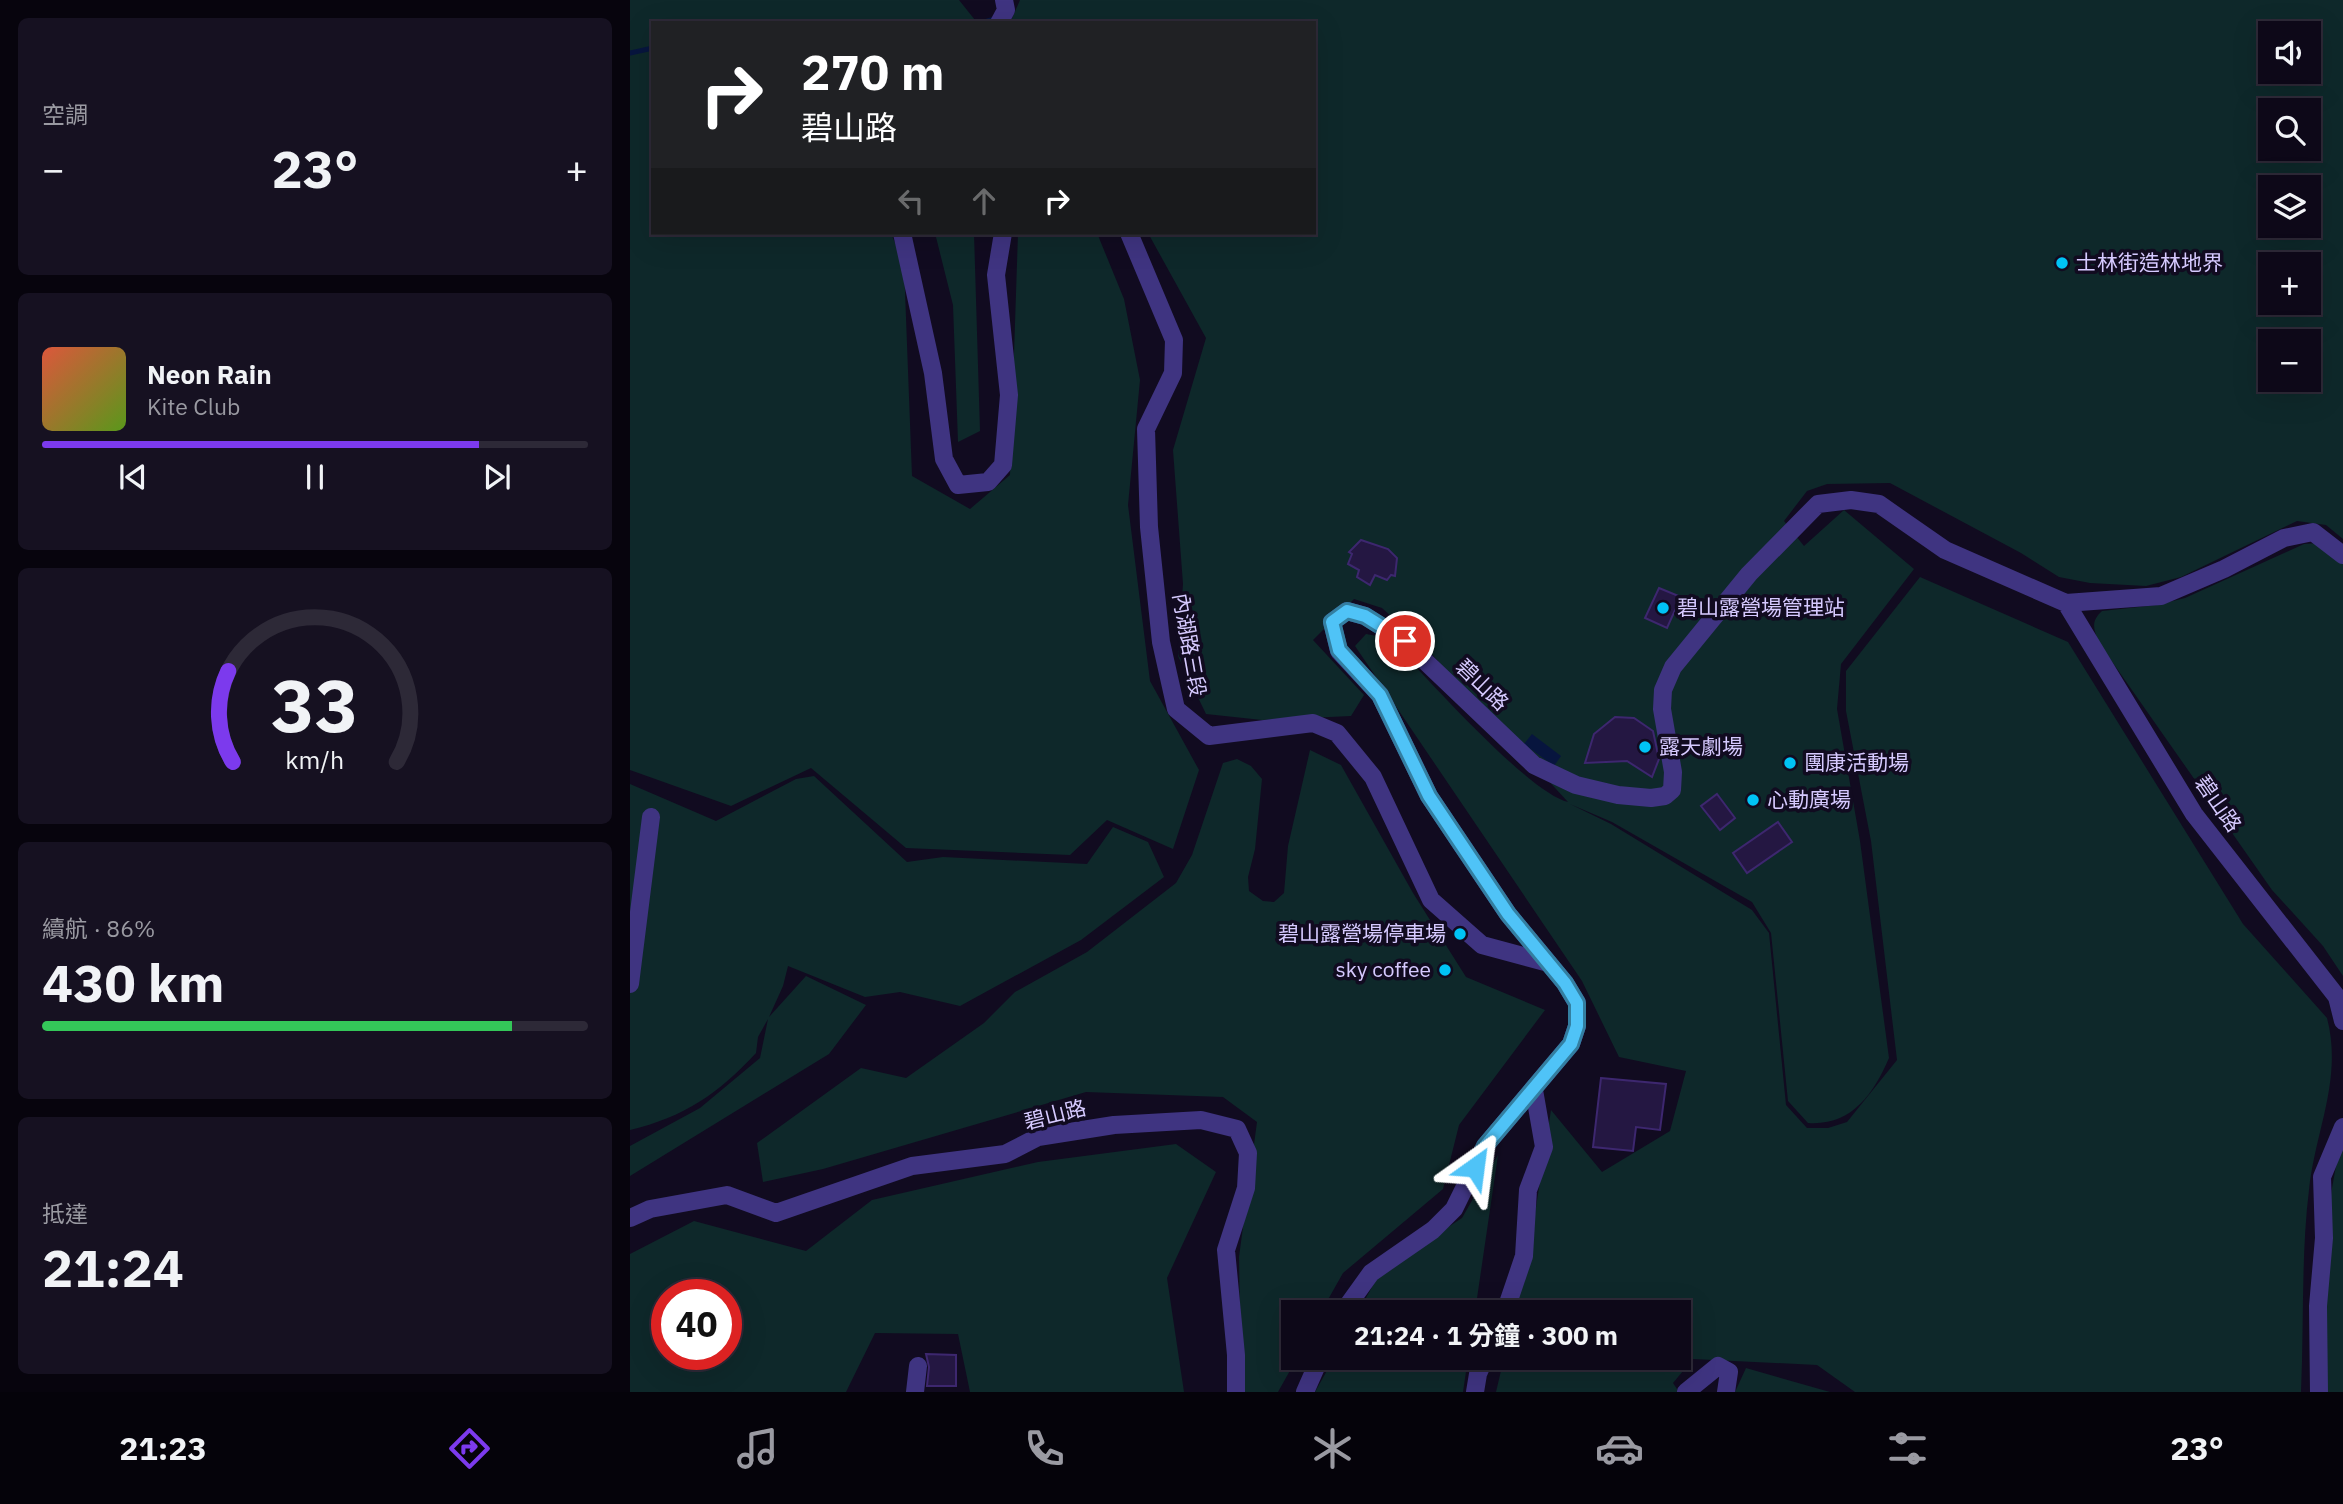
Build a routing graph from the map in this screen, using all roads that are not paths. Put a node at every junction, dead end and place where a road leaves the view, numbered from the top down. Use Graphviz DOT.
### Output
graph roads {
  1 [pos="1004,0"];
  2 [pos="1000,21"];
  3 [pos="902,235"];
  4 [pos="1003,235"];
  5 [pos="1130,235"];
  6 [pos="2343,555"];
  7 [pos="2066,603"];
  8 [pos="651,817"];
  9 [pos="1545,962"];
  10 [pos="630,984"];
  11 [pos="2343,1021"];
  12 [pos="1534,1090"];
  13 [pos="2343,1127"];
  14 [pos="630,1218"];
  15 [pos="1352,1300"];
  16 [pos="1509,1300"];
  17 [pos="918,1366"];
  18 [pos="1315,1370"];
  19 [pos="1480,1370"];
  20 [pos="915,1392"];
  21 [pos="1236,1392"];
  22 [pos="1305,1392"];
  23 [pos="1475,1392"];
  24 [pos="1686,1392"];
  25 [pos="1726,1392"];
  26 [pos="2319,1392"];
  1 -- 2 [label="street"];
  3 -- 4 [label="street"];
  5 -- 9 [label="street, 內湖路三段"];
  6 -- 7 [label="street, 碧山路"];
  7 -- 9 [label="street, 碧山路"];
  7 -- 11 [label="street, 碧山路"];
  8 -- 10 [label="street"];
  9 -- 12 [label="street, 碧山路"];
  12 -- 15 [label="street, 碧山路"];
  12 -- 16 [label="street"];
  13 -- 26 [label="street"];
  14 -- 21 [label="street, 碧山路"];
  17 -- 20 [label="street"];
  18 -- 22 [label="street"];
  19 -- 23 [label="street"];
  24 -- 25 [label="street"];
}
